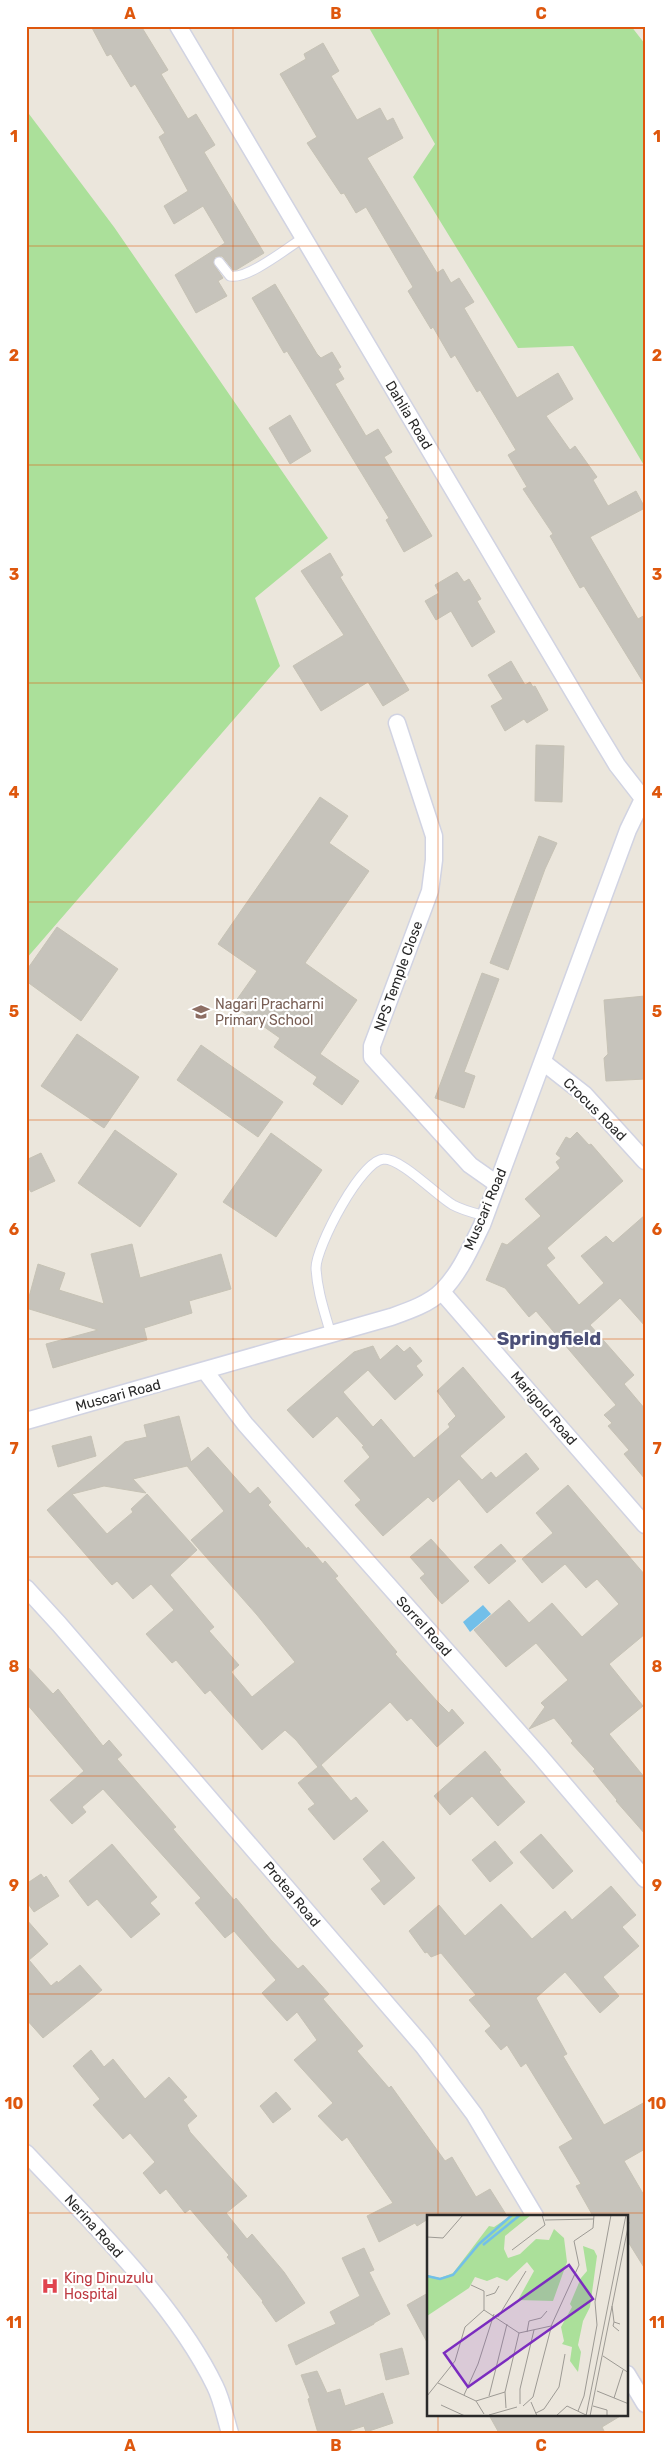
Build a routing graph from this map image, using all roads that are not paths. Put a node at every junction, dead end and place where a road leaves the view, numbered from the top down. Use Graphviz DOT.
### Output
graph roads {
  1 [pos="178,26"];
  2 [pos="303,238"];
  3 [pos="219,262"];
  4 [pos="397,723"];
  5 [pos="644,800"];
  6 [pos="542,1062"];
  7 [pos="645,1160"];
  8 [pos="496,1184"];
  9 [pos="485,1216"];
  10 [pos="442,1292"];
  11 [pos="330,1335"];
  12 [pos="205,1371"];
  13 [pos="28,1415"];
  14 [pos="645,1525"];
  15 [pos="26,1588"];
  16 [pos="645,1879"];
  17 [pos="26,2153"];
  18 [pos="533,2215"];
  19 [pos="628,2376"];
  20 [pos="645,2404"];
  21 [pos="230,2433"];
  1 -- 2 [label="street, Dahlia Road"];
  2 -- 3 [label="lane"];
  2 -- 5 [label="street, Dahlia Road"];
  4 -- 8 [label="street, NPS Temple Close"];
  5 -- 6 [label="street, Muscari Road"];
  6 -- 7 [label="street, Crocus Road"];
  6 -- 8 [label="street, Muscari Road"];
  8 -- 9 [label="street, Muscari Road"];
  9 -- 10 [label="street, Muscari Road"];
  9 -- 11 [label="lane"];
  10 -- 11 [label="street, Muscari Road"];
  10 -- 14 [label="street, Marigold Road"];
  11 -- 12 [label="street, Muscari Road"];
  12 -- 13 [label="street, Muscari Road"];
  12 -- 16 [label="street, Sorrel Road"];
  15 -- 18 [label="street, Protea Road"];
  17 -- 21 [label="street, Nerina Road"];
  19 -- 20 [label="street"];
}
